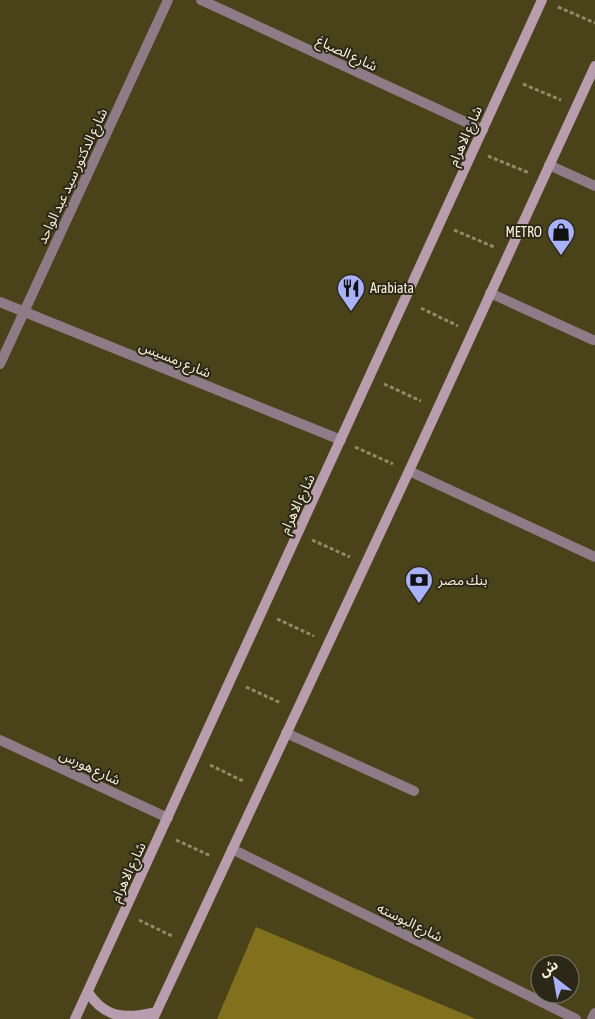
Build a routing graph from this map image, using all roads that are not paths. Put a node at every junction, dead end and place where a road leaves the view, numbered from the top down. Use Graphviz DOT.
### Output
graph roads {
  1 [pos="168,0"];
  2 [pos="201,0"];
  3 [pos="542,0"];
  4 [pos="595,66"];
  5 [pos="482,130"];
  6 [pos="549,165"];
  7 [pos="595,186"];
  8 [pos="490,294"];
  9 [pos="0,302"];
  10 [pos="24,313"];
  11 [pos="593,340"];
  12 [pos="0,364"];
  13 [pos="341,440"];
  14 [pos="409,471"];
  15 [pos="595,557"];
  16 [pos="286,733"];
  17 [pos="0,740"];
  18 [pos="414,790"];
  19 [pos="168,818"];
  20 [pos="232,849"];
  21 [pos="88,992"];
  22 [pos="595,1013"];
  23 [pos="154,1015"];
  24 [pos="76,1019"];
  25 [pos="576,1019"];
  26 [pos="592,1019"];
  1 -- 10 [label="street, شارع الدكتور سيد عبد الواحد"];
  2 -- 5 [label="street, شارع الصباغ"];
  3 -- 5 [label="main road, شارع الاهرام"];
  4 -- 6 [label="main road"];
  5 -- 13 [label="main road, شارع الاهرام"];
  6 -- 7 [label="street"];
  6 -- 8 [label="main road"];
  8 -- 11 [label="street"];
  8 -- 14 [label="main road"];
  9 -- 10 [label="street, شارع رمسيس"];
  10 -- 12 [label="street, شارع الدكتور سيد عبد الواحد"];
  10 -- 13 [label="street, شارع رمسيس"];
  13 -- 19 [label="main road, شارع الاهرام"];
  14 -- 15 [label="street"];
  14 -- 16 [label="main road"];
  16 -- 18 [label="street"];
  16 -- 20 [label="main road"];
  17 -- 19 [label="street, شارع هورس"];
  19 -- 21 [label="main road, شارع الاهرام"];
  20 -- 23 [label="main road"];
  20 -- 25 [label="street, شارع البوسته"];
  21 -- 23 [label="main road"];
  21 -- 24 [label="main road, شارع الاهرام"];
  22 -- 26 [label="street"];
}
